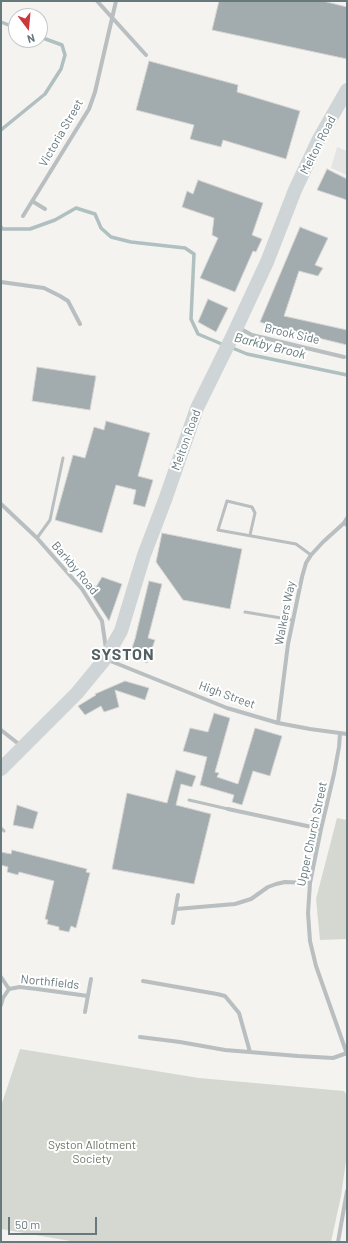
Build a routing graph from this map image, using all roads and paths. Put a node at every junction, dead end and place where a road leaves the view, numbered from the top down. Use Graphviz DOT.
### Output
graph roads {
  1 [pos="97,1"];
  2 [pos="116,1"];
  3 [pos="112,18"];
  4 [pos="146,55"];
  5 [pos="347,90"];
  6 [pos="32,201"];
  7 [pos="46,209"];
  8 [pos="24,216"];
  9 [pos="1,282"];
  10 [pos="80,324"];
  11 [pos="235,331"];
  12 [pos="344,357"];
  13 [pos="63,458"];
  14 [pos="1,504"];
  15 [pos="347,518"];
  16 [pos="346,524"];
  17 [pos="250,535"];
  18 [pos="36,538"];
  19 [pos="312,555"];
  20 [pos="245,612"];
  21 [pos="293,620"];
  22 [pos="105,659"];
  23 [pos="278,723"];
  24 [pos="1,730"];
  25 [pos="340,733"];
  26 [pos="347,734"];
  27 [pos="22,747"];
  28 [pos="1,769"];
  29 [pos="189,800"];
  30 [pos="228,809"];
  31 [pos="1,828"];
  32 [pos="321,829"];
  33 [pos="4,831"];
  34 [pos="310,883"];
  35 [pos="178,895"];
  36 [pos="176,909"];
  37 [pos="173,923"];
  38 [pos="1,976"];
  39 [pos="91,979"];
  40 [pos="144,981"];
  41 [pos="9,989"];
  42 [pos="88,996"];
  43 [pos="1,1005"];
  44 [pos="85,1012"];
  45 [pos="140,1037"];
  46 [pos="250,1052"];
  47 [pos="347,1053"];
  48 [pos="347,1191"];
  49 [pos="338,1242"];
  1 -- 3 [label="street"];
  2 -- 3 [label="street, Victoria Street"];
  3 -- 4 [label="street"];
  3 -- 6 [label="street, Victoria Street"];
  5 -- 11 [label="street, Melton Road"];
  6 -- 7 [label="street"];
  6 -- 8 [label="street, Victoria Street"];
  9 -- 10 [label="street"];
  11 -- 12 [label="street, Brook Side"];
  11 -- 22 [label="street, Melton Road"];
  13 -- 18 [label="lane"];
  14 -- 18 [label="street, Barkby Road"];
  15 -- 16 [label="street, Walkers Way"];
  16 -- 19 [label="street, Walkers Way"];
  17 -- 17 [label="lane"];
  17 -- 19 [label="lane"];
  18 -- 22 [label="street, Barkby Road"];
  19 -- 21 [label="street, Walkers Way"];
  20 -- 21 [label="lane"];
  21 -- 23 [label="street, Walkers Way"];
  22 -- 23 [label="street, High Street"];
  22 -- 27 [label="street, Melton Road"];
  23 -- 25 [label="street, High Street"];
  24 -- 27 [label="street"];
  25 -- 26 [label="street, High Street"];
  25 -- 32 [label="street, Upper Church Street"];
  27 -- 28 [label="street, Melton Road"];
  29 -- 30 [label="lane"];
  30 -- 32 [label="street"];
  31 -- 33 [label="lane"];
  32 -- 34 [label="street, Upper Church Street"];
  34 -- 36 [label="street"];
  34 -- 47 [label="street, Upper Church Street"];
  35 -- 36 [label="street"];
  36 -- 37 [label="street"];
  38 -- 41 [label="street, Northfields"];
  39 -- 42 [label="street, Northfields"];
  40 -- 46 [label="street"];
  41 -- 42 [label="street, Northfields"];
  41 -- 43 [label="street, Northfields"];
  42 -- 44 [label="street, Northfields"];
  45 -- 46 [label="street"];
  46 -- 47 [label="street"];
  48 -- 49 [label="street"];
}
